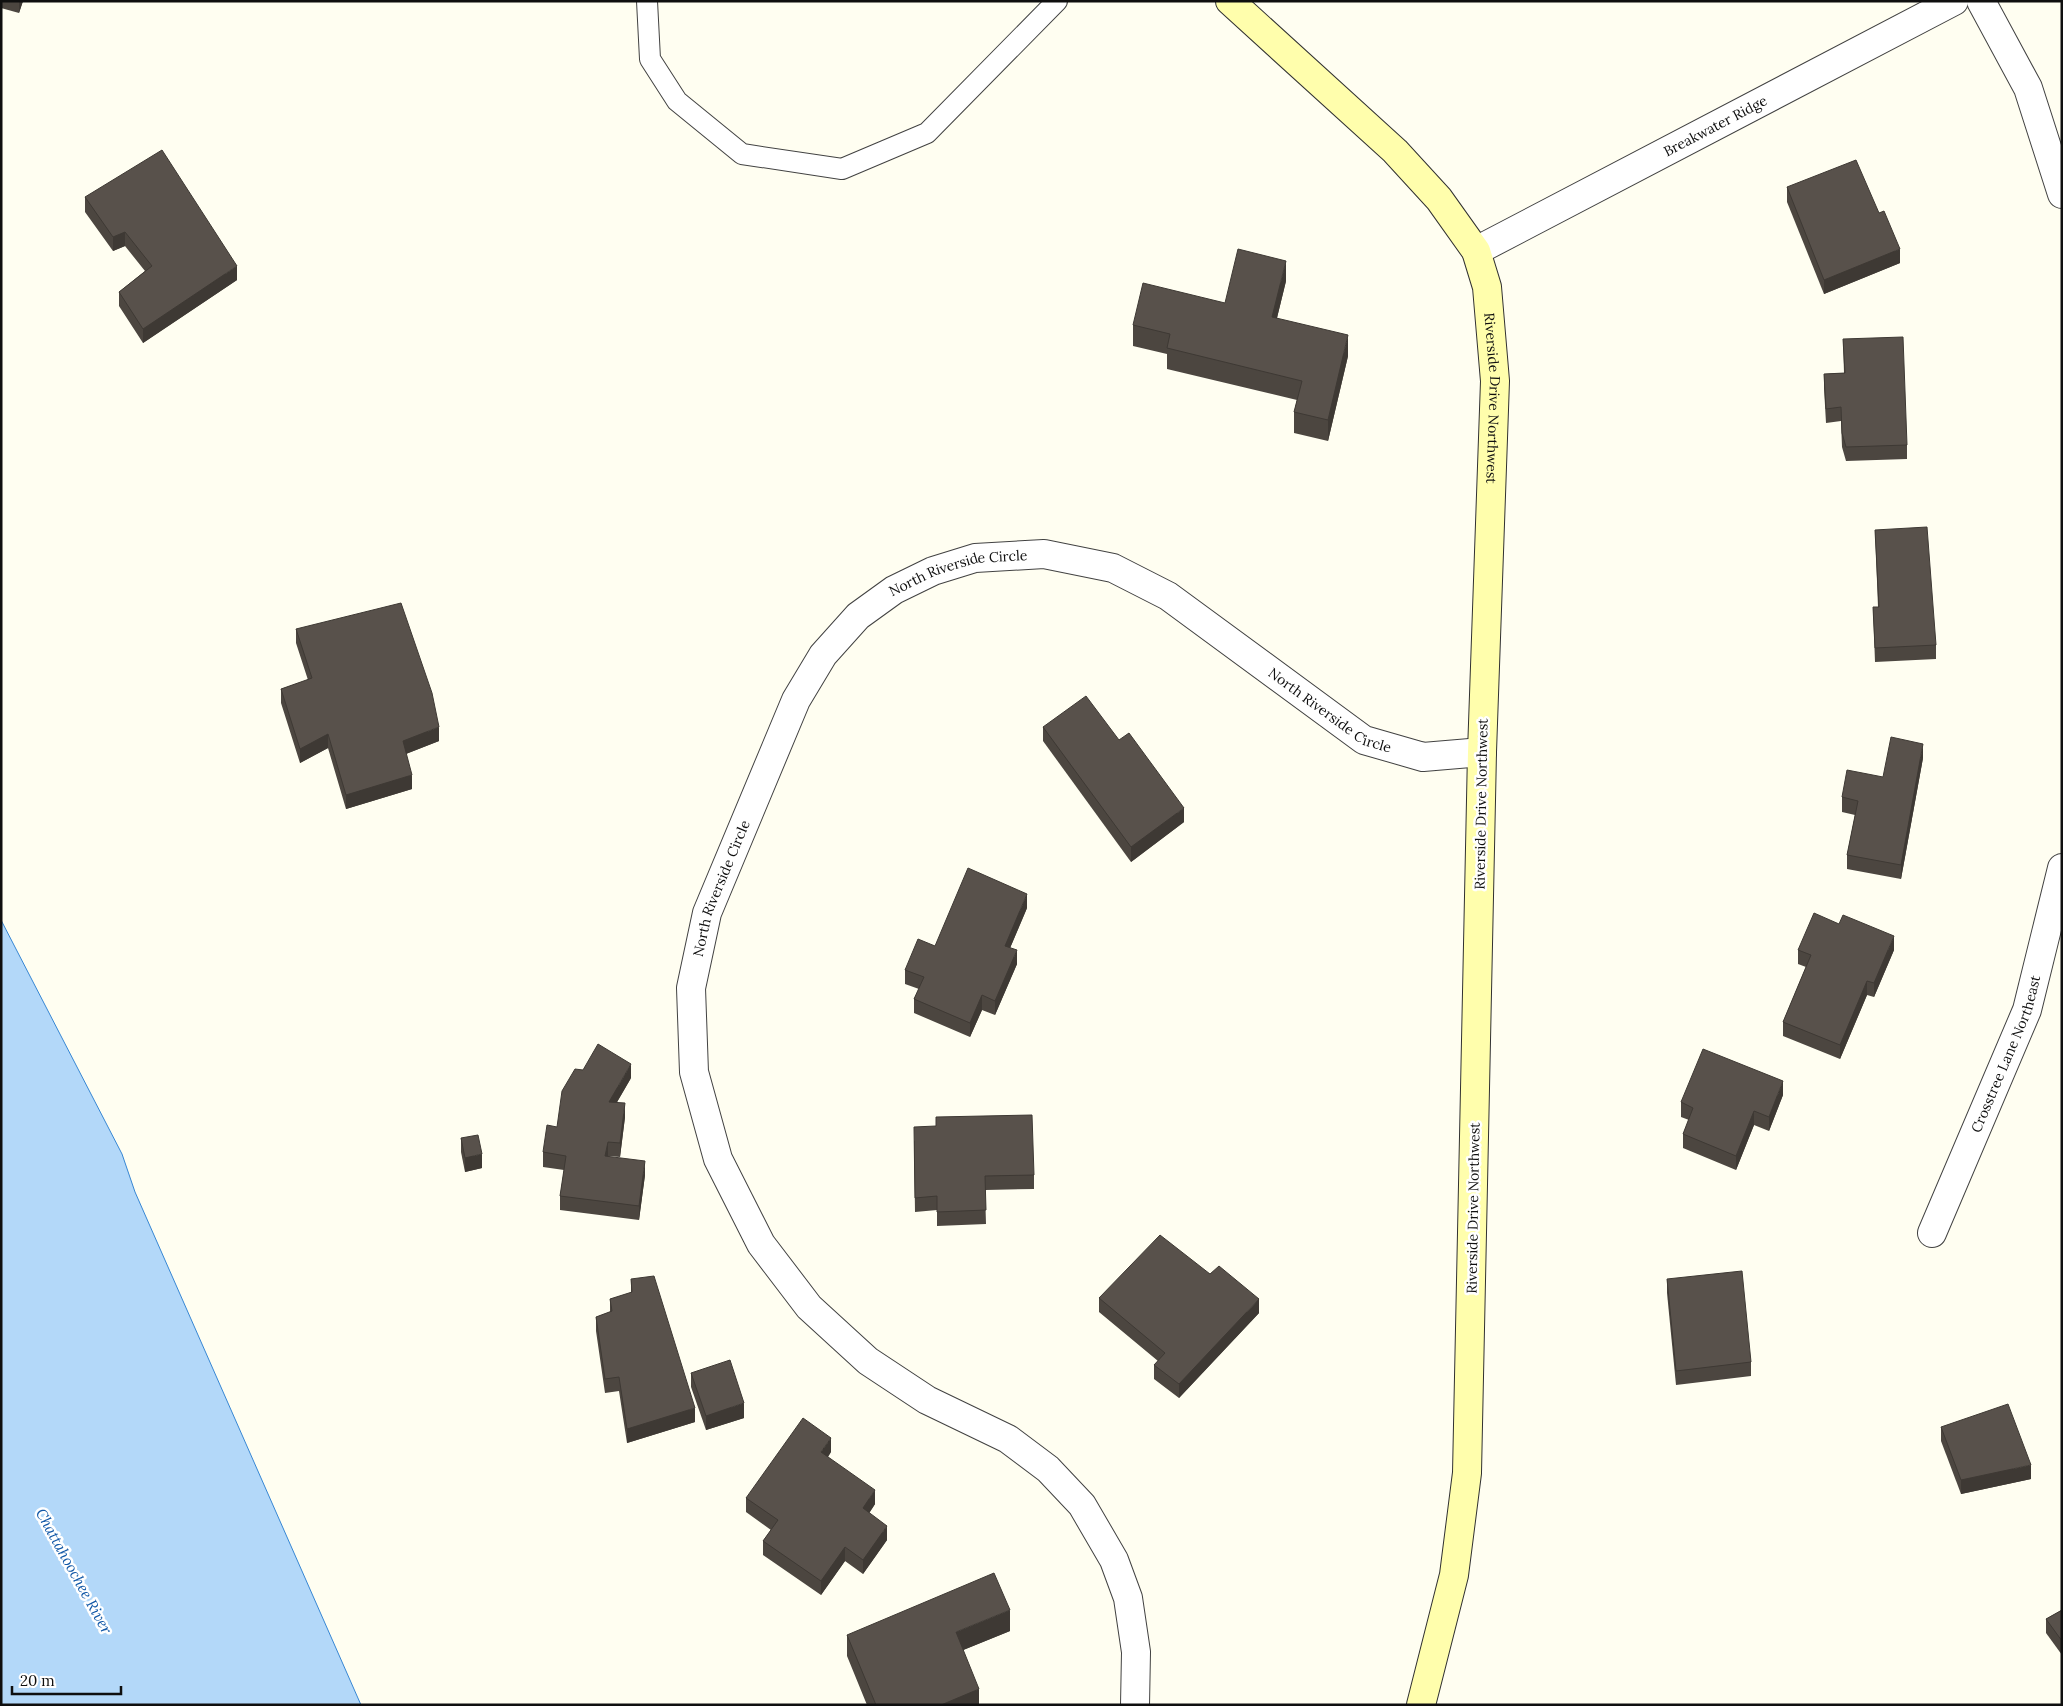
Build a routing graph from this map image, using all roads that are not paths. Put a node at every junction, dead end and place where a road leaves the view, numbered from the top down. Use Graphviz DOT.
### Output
graph roads {
  1 [pos="647,1"];
  2 [pos="1057,1"];
  3 [pos="1230,1"];
  4 [pos="1954,1"];
  5 [pos="1981,1"];
  6 [pos="2062,194"];
  7 [pos="1476,251"];
  8 [pos="1482,752"];
  9 [pos="2062,868"];
  10 [pos="1932,1233"];
  11 [pos="1135,1705"];
  12 [pos="1421,1705"];
  1 -- 2 [label="lane"];
  3 -- 7 [label="street, Riverside Drive Northwest"];
  4 -- 7 [label="street, Breakwater Ridge"];
  5 -- 6 [label="street"];
  7 -- 8 [label="street, Riverside Drive Northwest"];
  8 -- 11 [label="street, North Riverside Circle"];
  8 -- 12 [label="street, Riverside Drive Northwest"];
  9 -- 10 [label="street, Crosstree Lane Northeast"];
}
